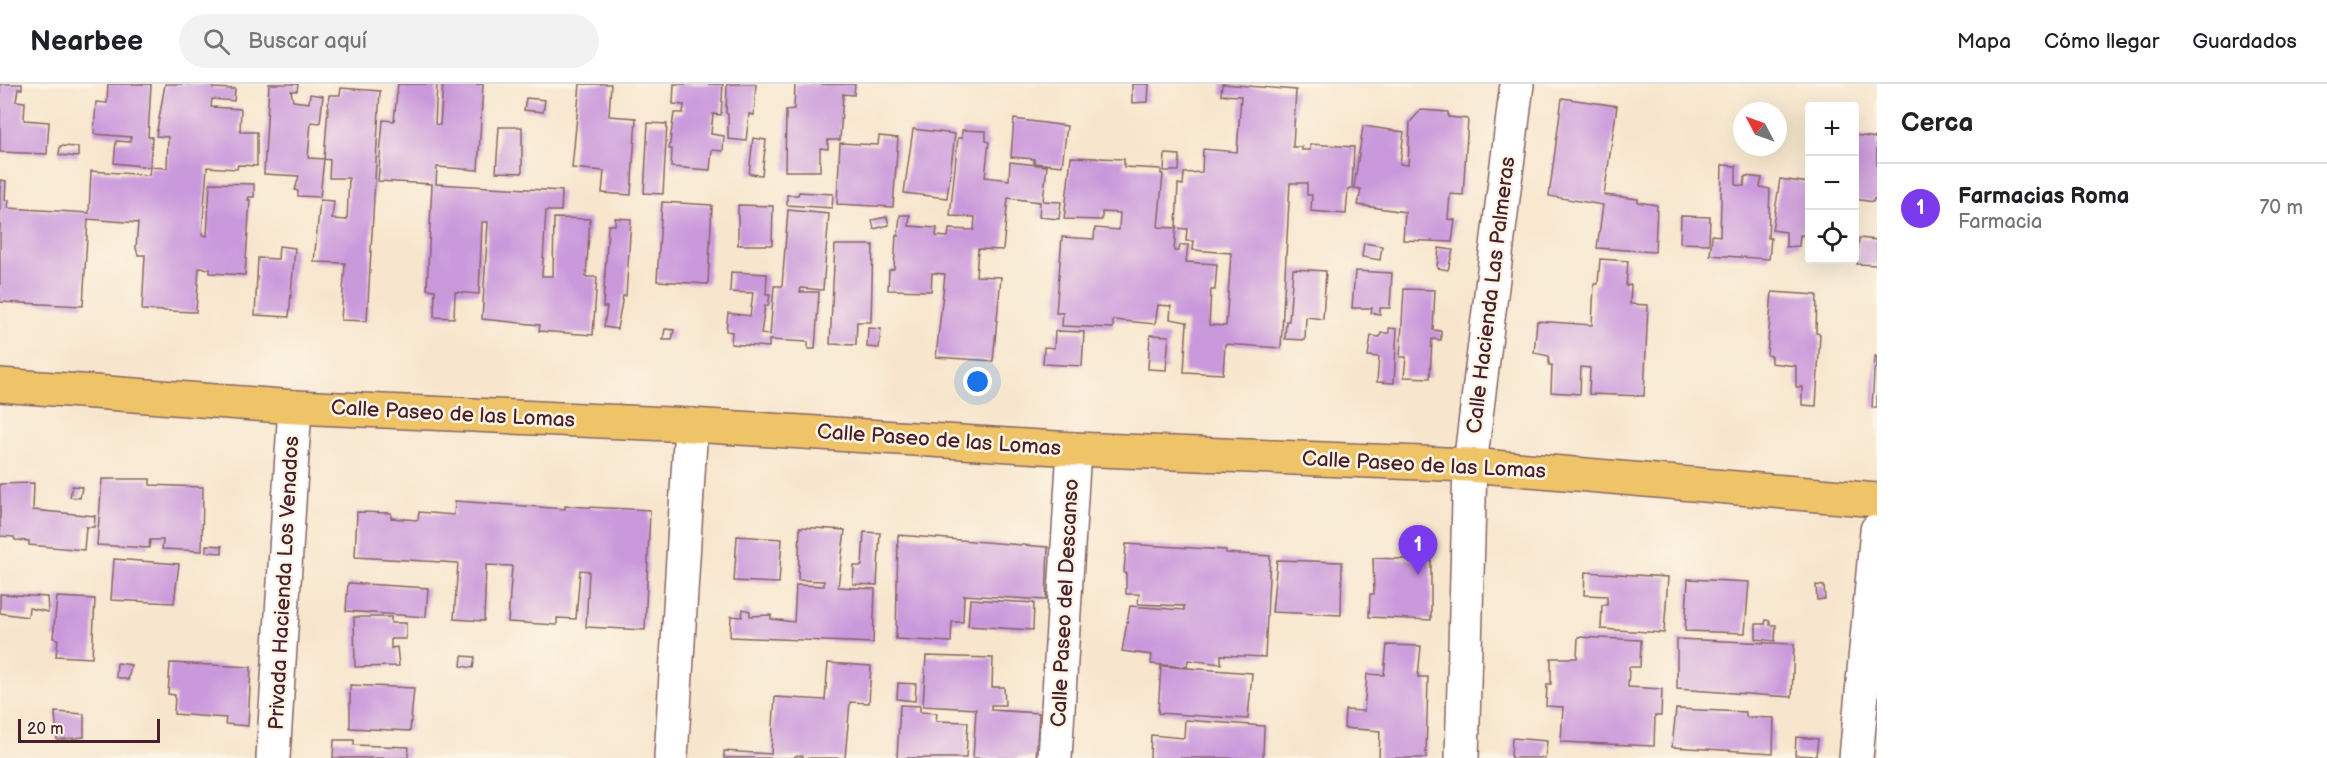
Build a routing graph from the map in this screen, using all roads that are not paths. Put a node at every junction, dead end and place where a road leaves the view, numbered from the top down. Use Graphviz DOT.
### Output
graph roads {
  1 [pos="1517,84"];
  2 [pos="0,385"];
  3 [pos="295,407"];
  4 [pos="691,425"];
  5 [pos="1074,449"];
  6 [pos="1470,465"];
  7 [pos="1877,500"];
  8 [pos="1877,530"];
  9 [pos="273,758"];
  10 [pos="671,758"];
  11 [pos="1055,758"];
  12 [pos="1462,758"];
  13 [pos="1856,758"];
  1 -- 6 [label="street, Calle Hacienda Las Palmeras"];
  2 -- 3 [label="main road, Calle Paseo de las Lomas"];
  3 -- 4 [label="main road, Calle Paseo de las Lomas"];
  3 -- 9 [label="street, Privada Hacienda Los Venados"];
  4 -- 5 [label="main road, Calle Paseo de las Lomas"];
  4 -- 10 [label="street"];
  5 -- 6 [label="main road, Calle Paseo de las Lomas"];
  5 -- 11 [label="street, Calle Paseo del Descanso"];
  6 -- 7 [label="main road, Calle Paseo de las Lomas"];
  6 -- 12 [label="street, Calle Hacienda Las Palmeras"];
  8 -- 13 [label="street"];
}
